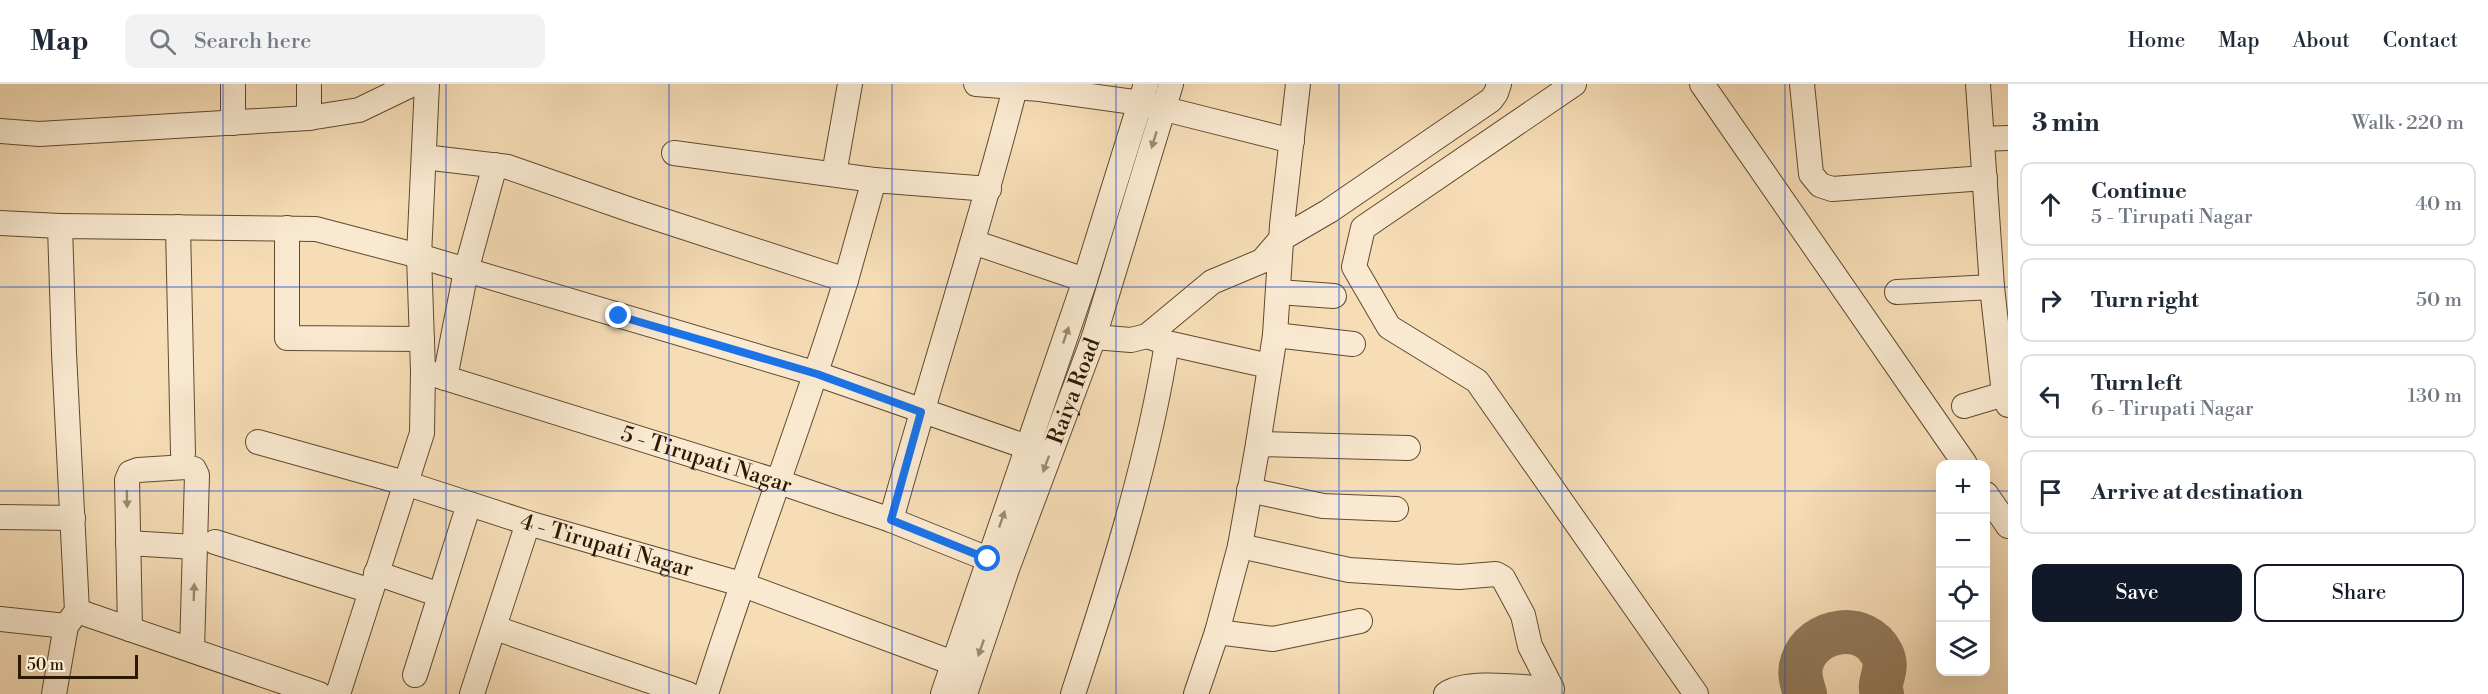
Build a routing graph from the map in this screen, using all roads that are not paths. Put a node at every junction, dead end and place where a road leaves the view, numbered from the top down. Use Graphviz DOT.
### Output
graph roads {
  1 [pos="233,84"];
  2 [pos="309,84"];
  3 [pos="413,84"];
  4 [pos="427,84"];
  5 [pos="850,84"];
  6 [pos="976,84"];
  7 [pos="1171,84"];
  8 [pos="1298,84"];
  9 [pos="1499,84"];
  10 [pos="1574,84"];
  11 [pos="1702,84"];
  12 [pos="1802,84"];
  13 [pos="1978,84"];
  14 [pos="1040,87"];
  15 [pos="1015,88"];
  16 [pos="1151,99"];
  17 [pos="309,118"];
  18 [pos="233,123"];
  19 [pos="0,131"];
  20 [pos="2008,138"];
  21 [pos="1983,140"];
  22 [pos="1292,141"];
  23 [pos="674,153"];
  24 [pos="424,157"];
  25 [pos="495,165"];
  26 [pos="834,174"];
  27 [pos="1985,178"];
  28 [pos="874,180"];
  29 [pos="989,189"];
  30 [pos="0,223"];
  31 [pos="60,225"];
  32 [pos="178,227"];
  33 [pos="287,228"];
  34 [pos="1281,238"];
  35 [pos="973,242"];
  36 [pos="1999,244"];
  37 [pos="419,256"];
  38 [pos="466,270"];
  39 [pos="846,280"];
  40 [pos="1084,280"];
  41 [pos="1992,287"];
  42 [pos="1278,292"];
  43 [pos="1897,292"];
  44 [pos="1334,296"];
  45 [pos="1275,335"];
  46 [pos="1094,337"];
  47 [pos="422,339"];
  48 [pos="1157,340"];
  49 [pos="1353,344"];
  50 [pos="1269,366"];
  51 [pos="817,374"];
  52 [pos="434,375"];
  53 [pos="2006,399"];
  54 [pos="1964,406"];
  55 [pos="921,412"];
  56 [pos="258,442"];
  57 [pos="1258,444"];
  58 [pos="1027,447"];
  59 [pos="1408,448"];
  60 [pos="183,453"];
  61 [pos="1962,460"];
  62 [pos="779,482"];
  63 [pos="405,483"];
  64 [pos="1249,490"];
  65 [pos="1990,500"];
  66 [pos="469,504"];
  67 [pos="1396,509"];
  68 [pos="0,517"];
  69 [pos="73,518"];
  70 [pos="891,520"];
  71 [pos="528,523"];
  72 [pos="2008,526"];
  73 [pos="128,543"];
  74 [pos="205,545"];
  75 [pos="1240,546"];
  76 [pos="988,559"];
  77 [pos="373,582"];
  78 [pos="741,584"];
  79 [pos="440,594"];
  80 [pos="71,618"];
  81 [pos="0,620"];
  82 [pos="1360,621"];
  83 [pos="495,628"];
  84 [pos="130,629"];
  85 [pos="1217,632"];
  86 [pos="192,651"];
  87 [pos="954,663"];
  88 [pos="415,675"];
  89 [pos="54,694"];
  90 [pos="319,694"];
  91 [pos="338,694"];
  92 [pos="472,694"];
  93 [pos="688,694"];
  94 [pos="706,694"];
  95 [pos="943,694"];
  96 [pos="965,694"];
  97 [pos="1073,694"];
  98 [pos="1196,694"];
  99 [pos="1446,694"];
  100 [pos="1696,694"];
  1 -- 18 [label="street"];
  2 -- 17 [label="street"];
  3 -- 17 [label="street"];
  4 -- 24 [label="street"];
  5 -- 26 [label="street"];
  6 -- 15 [label="street"];
  7 -- 16 [label="street, Raiya Road"];
  8 -- 22 [label="street"];
  9 -- 34 [label="street"];
  10 -- 100 [label="street"];
  11 -- 61 [label="street"];
  12 -- 27 [label="street"];
  13 -- 21 [label="street"];
  14 -- 15 [label="street"];
  14 -- 16 [label="street"];
  15 -- 29 [label="street"];
  16 -- 22 [label="street"];
  16 -- 40 [label="street, Raiya Road"];
  16 -- 46 [label="street, Raiya Road, one-way"];
  17 -- 18 [label="street"];
  18 -- 19 [label="street"];
  20 -- 21 [label="street"];
  21 -- 27 [label="street"];
  22 -- 34 [label="street"];
  23 -- 26 [label="street"];
  24 -- 25 [label="street"];
  24 -- 37 [label="street"];
  25 -- 38 [label="street"];
  25 -- 39 [label="street"];
  26 -- 28 [label="street"];
  27 -- 36 [label="street"];
  28 -- 29 [label="street"];
  28 -- 39 [label="street"];
  29 -- 35 [label="street"];
  30 -- 31 [label="street"];
  31 -- 32 [label="street"];
  31 -- 69 [label="street"];
  32 -- 33 [label="street"];
  32 -- 60 [label="street"];
  33 -- 37 [label="street"];
  33 -- 47 [label="street"];
  34 -- 42 [label="street"];
  34 -- 48 [label="street"];
  35 -- 40 [label="street"];
  35 -- 55 [label="street"];
  36 -- 41 [label="street"];
  37 -- 38 [label="street"];
  37 -- 47 [label="street"];
  38 -- 51 [label="street"];
  38 -- 52 [label="street"];
  39 -- 51 [label="street"];
  58 -- 40 [label="street, Raiya Road, one-way"];
  41 -- 43 [label="street"];
  41 -- 53 [label="street"];
  42 -- 44 [label="street"];
  42 -- 45 [label="street"];
  45 -- 49 [label="street"];
  45 -- 50 [label="street"];
  46 -- 48 [label="street"];
  46 -- 96 [label="street, Raiya Road, one-way"];
  47 -- 52 [label="street"];
  48 -- 50 [label="street"];
  48 -- 97 [label="street"];
  50 -- 57 [label="street"];
  51 -- 55 [label="street"];
  51 -- 62 [label="street"];
  52 -- 62 [label="street, 5 - Tirupati Nagar"];
  52 -- 63 [label="street"];
  53 -- 54 [label="street"];
  55 -- 58 [label="street"];
  55 -- 70 [label="street"];
  56 -- 63 [label="street, 4 - Tirupati Nagar"];
  57 -- 59 [label="street"];
  57 -- 64 [label="street"];
  76 -- 58 [label="street, Raiya Road, one-way"];
  62 -- 70 [label="street, 5 - Tirupati Nagar"];
  62 -- 78 [label="street"];
  63 -- 66 [label="street, 4 - Tirupati Nagar"];
  63 -- 77 [label="street"];
  64 -- 67 [label="street"];
  64 -- 75 [label="street"];
  65 -- 72 [label="street"];
  66 -- 71 [label="street, 4 - Tirupati Nagar"];
  66 -- 79 [label="street"];
  68 -- 69 [label="street"];
  69 -- 80 [label="street"];
  70 -- 76 [label="street, 5 - Tirupati Nagar"];
  71 -- 78 [label="street, 4 - Tirupati Nagar"];
  71 -- 83 [label="street"];
  73 -- 74 [label="street"];
  74 -- 73 [label="street, one-way"];
  73 -- 84 [label="street"];
  74 -- 77 [label="street"];
  86 -- 74 [label="street, one-way"];
  75 -- 85 [label="street"];
  75 -- 99 [label="street"];
  76 -- 87 [label="street, Raiya Road"];
  77 -- 79 [label="street"];
  77 -- 91 [label="street"];
  78 -- 87 [label="street, 4 - Tirupati Nagar"];
  78 -- 94 [label="street"];
  79 -- 88 [label="street"];
  80 -- 81 [label="street"];
  80 -- 84 [label="street"];
  80 -- 89 [label="street"];
  82 -- 85 [label="street"];
  83 -- 92 [label="street"];
  83 -- 93 [label="street"];
  84 -- 86 [label="street"];
  85 -- 98 [label="street"];
  86 -- 90 [label="street"];
  87 -- 95 [label="street, Raiya Road"];
}
